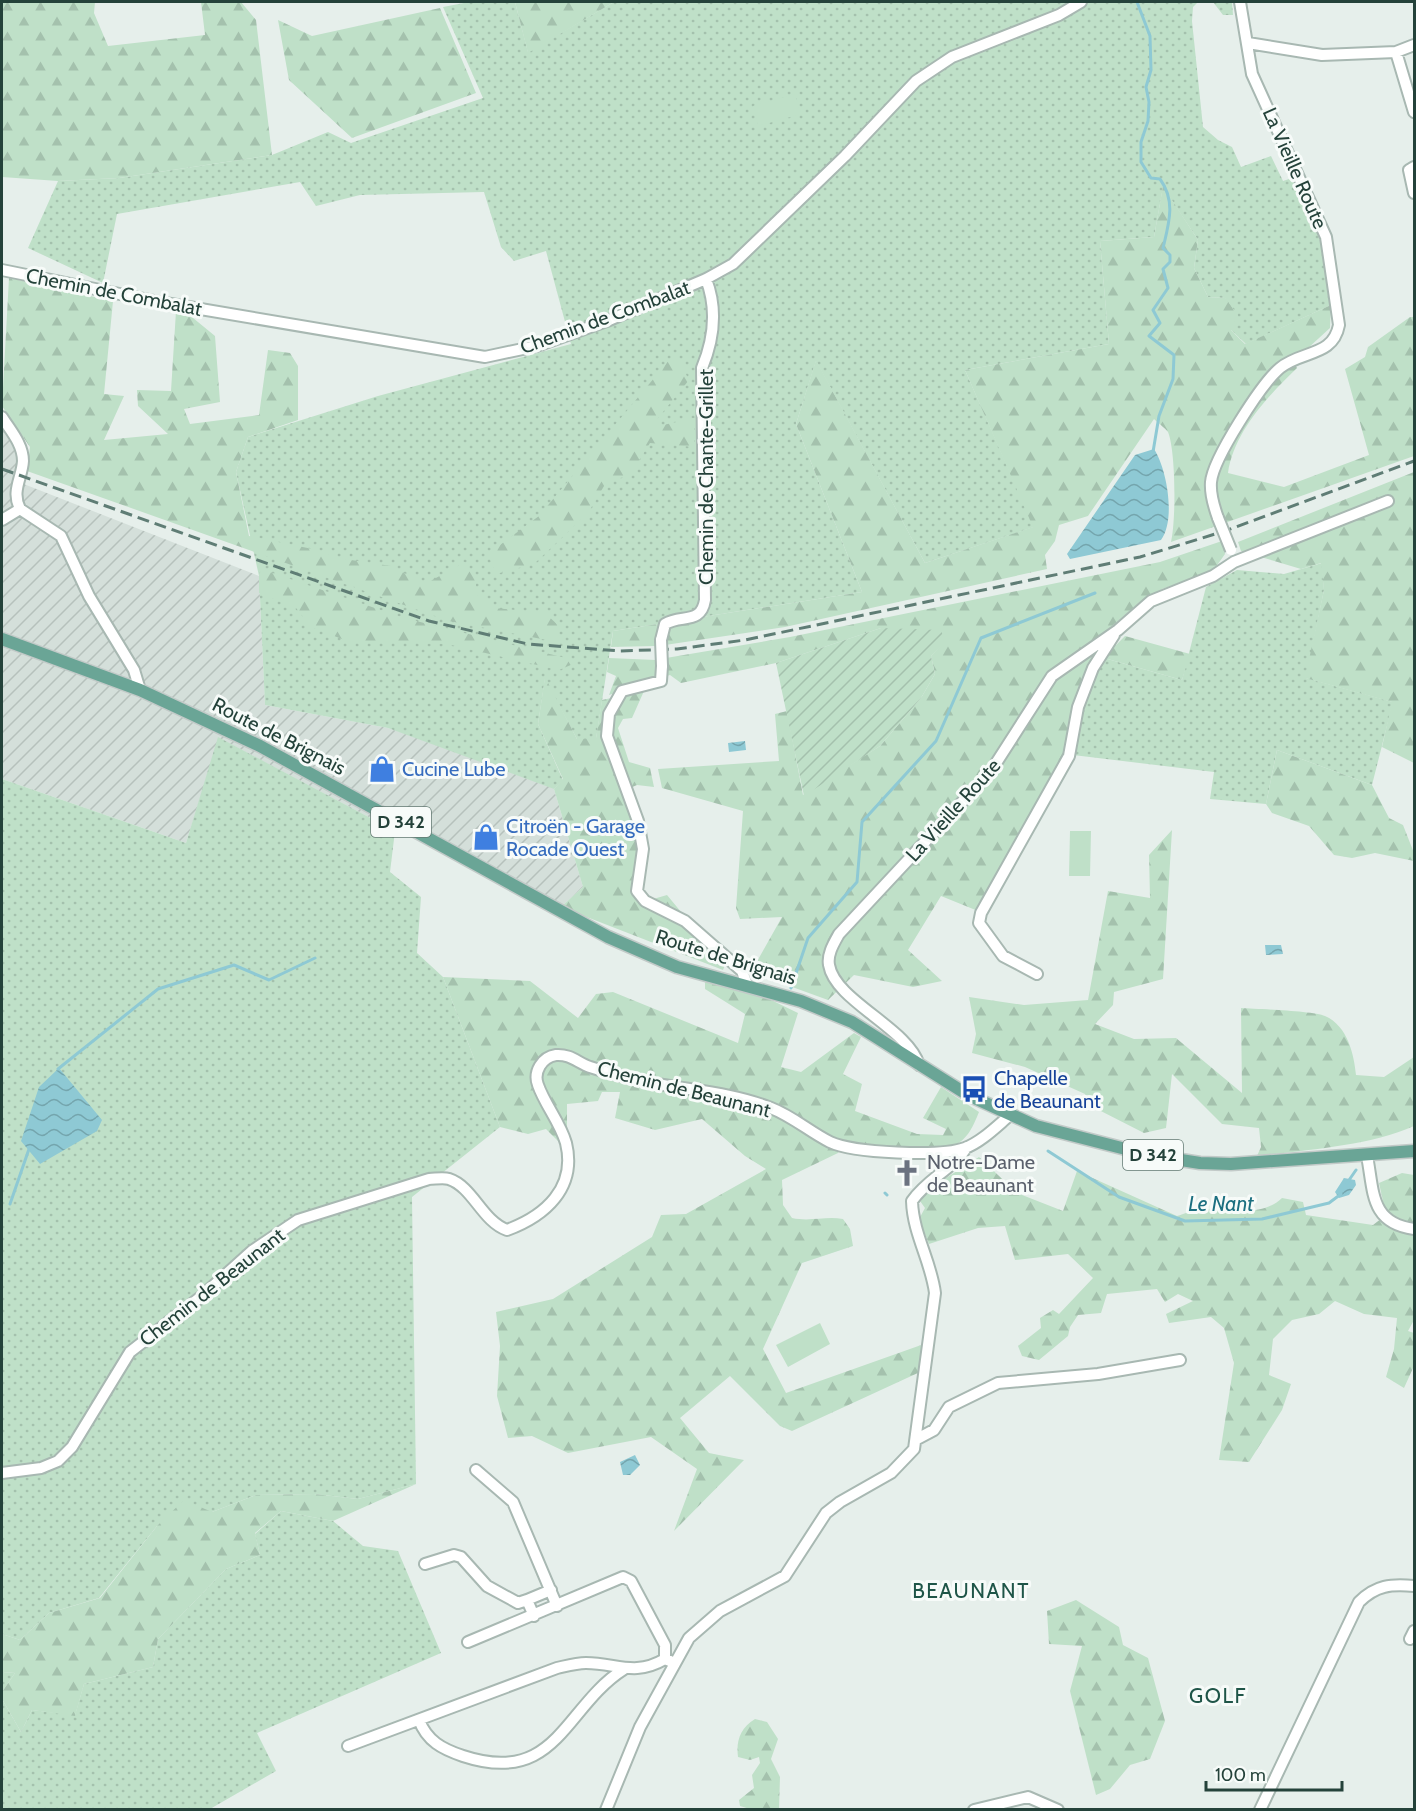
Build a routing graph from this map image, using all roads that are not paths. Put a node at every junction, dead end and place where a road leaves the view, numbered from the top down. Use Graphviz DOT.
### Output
graph roads {
  1 [pos="1081,2"];
  2 [pos="1240,2"];
  3 [pos="1248,43"];
  4 [pos="1414,45"];
  5 [pos="1396,52"];
  6 [pos="1414,112"];
  7 [pos="1414,167"];
  8 [pos="1414,194"];
  9 [pos="2,270"];
  10 [pos="706,279"];
  11 [pos="2,417"];
  12 [pos="1388,501"];
  13 [pos="20,508"];
  14 [pos="2,520"];
  15 [pos="1234,562"];
  16 [pos="1118,630"];
  17 [pos="2,639"];
  18 [pos="140,690"];
  19 [pos="1038,974"];
  20 [pos="747,985"];
  21 [pos="919,1065"];
  22 [pos="1009,1116"];
  23 [pos="967,1148"];
  24 [pos="1414,1151"];
  25 [pos="1367,1156"];
  26 [pos="1414,1229"];
  27 [pos="1180,1360"];
  28 [pos="917,1439"];
  29 [pos="476,1470"];
  30 [pos="2,1473"];
  31 [pos="425,1564"];
  32 [pos="1414,1586"];
  33 [pos="550,1590"];
  34 [pos="527,1600"];
  35 [pos="557,1606"];
  36 [pos="534,1616"];
  37 [pos="468,1642"];
  38 [pos="665,1659"];
  39 [pos="676,1664"];
  40 [pos="624,1669"];
  41 [pos="419,1720"];
  42 [pos="348,1746"];
  43 [pos="606,1809"];
  44 [pos="974,1809"];
  45 [pos="1058,1809"];
  46 [pos="1260,1809"];
  1 -- 10 [label="street, Chemin de Combalat"];
  2 -- 3 [label="street, La Vieille Route"];
  3 -- 5 [label="street"];
  3 -- 15 [label="street, La Vieille Route, bridge"];
  4 -- 5 [label="street"];
  5 -- 6 [label="street"];
  7 -- 8 [label="street"];
  9 -- 10 [label="street, Chemin de Combalat"];
  10 -- 20 [label="street, Chemin de Chante-Grillet, bridge"];
  11 -- 13 [label="street"];
  12 -- 15 [label="street"];
  13 -- 14 [label="street"];
  13 -- 18 [label="street"];
  15 -- 16 [label="street, La Vieille Route"];
  16 -- 19 [label="street"];
  16 -- 21 [label="street, La Vieille Route"];
  17 -- 18 [label="main road, Route de Brignais / D 342"];
  18 -- 20 [label="main road, Route de Brignais / D 342"];
  20 -- 21 [label="main road, Route de Brignais / D 342"];
  21 -- 22 [label="main road, D 342"];
  22 -- 23 [label="street, Chemin de Beaunant"];
  22 -- 25 [label="main road, D 342"];
  23 -- 28 [label="street"];
  23 -- 30 [label="street, Chemin de Beaunant"];
  24 -- 25 [label="main road, D 342"];
  25 -- 26 [label="street"];
  27 -- 28 [label="street"];
  28 -- 39 [label="street"];
  29 -- 33 [label="street"];
  31 -- 34 [label="street"];
  32 -- 46 [label="street"];
  33 -- 34 [label="street"];
  33 -- 35 [label="street"];
  34 -- 36 [label="street"];
  35 -- 36 [label="street"];
  35 -- 38 [label="street"];
  36 -- 37 [label="street"];
  38 -- 39 [label="street"];
  38 -- 40 [label="street"];
  39 -- 43 [label="street"];
  40 -- 41 [label="street"];
  40 -- 41 [label="street"];
  41 -- 42 [label="street"];
  44 -- 45 [label="street"];
}
